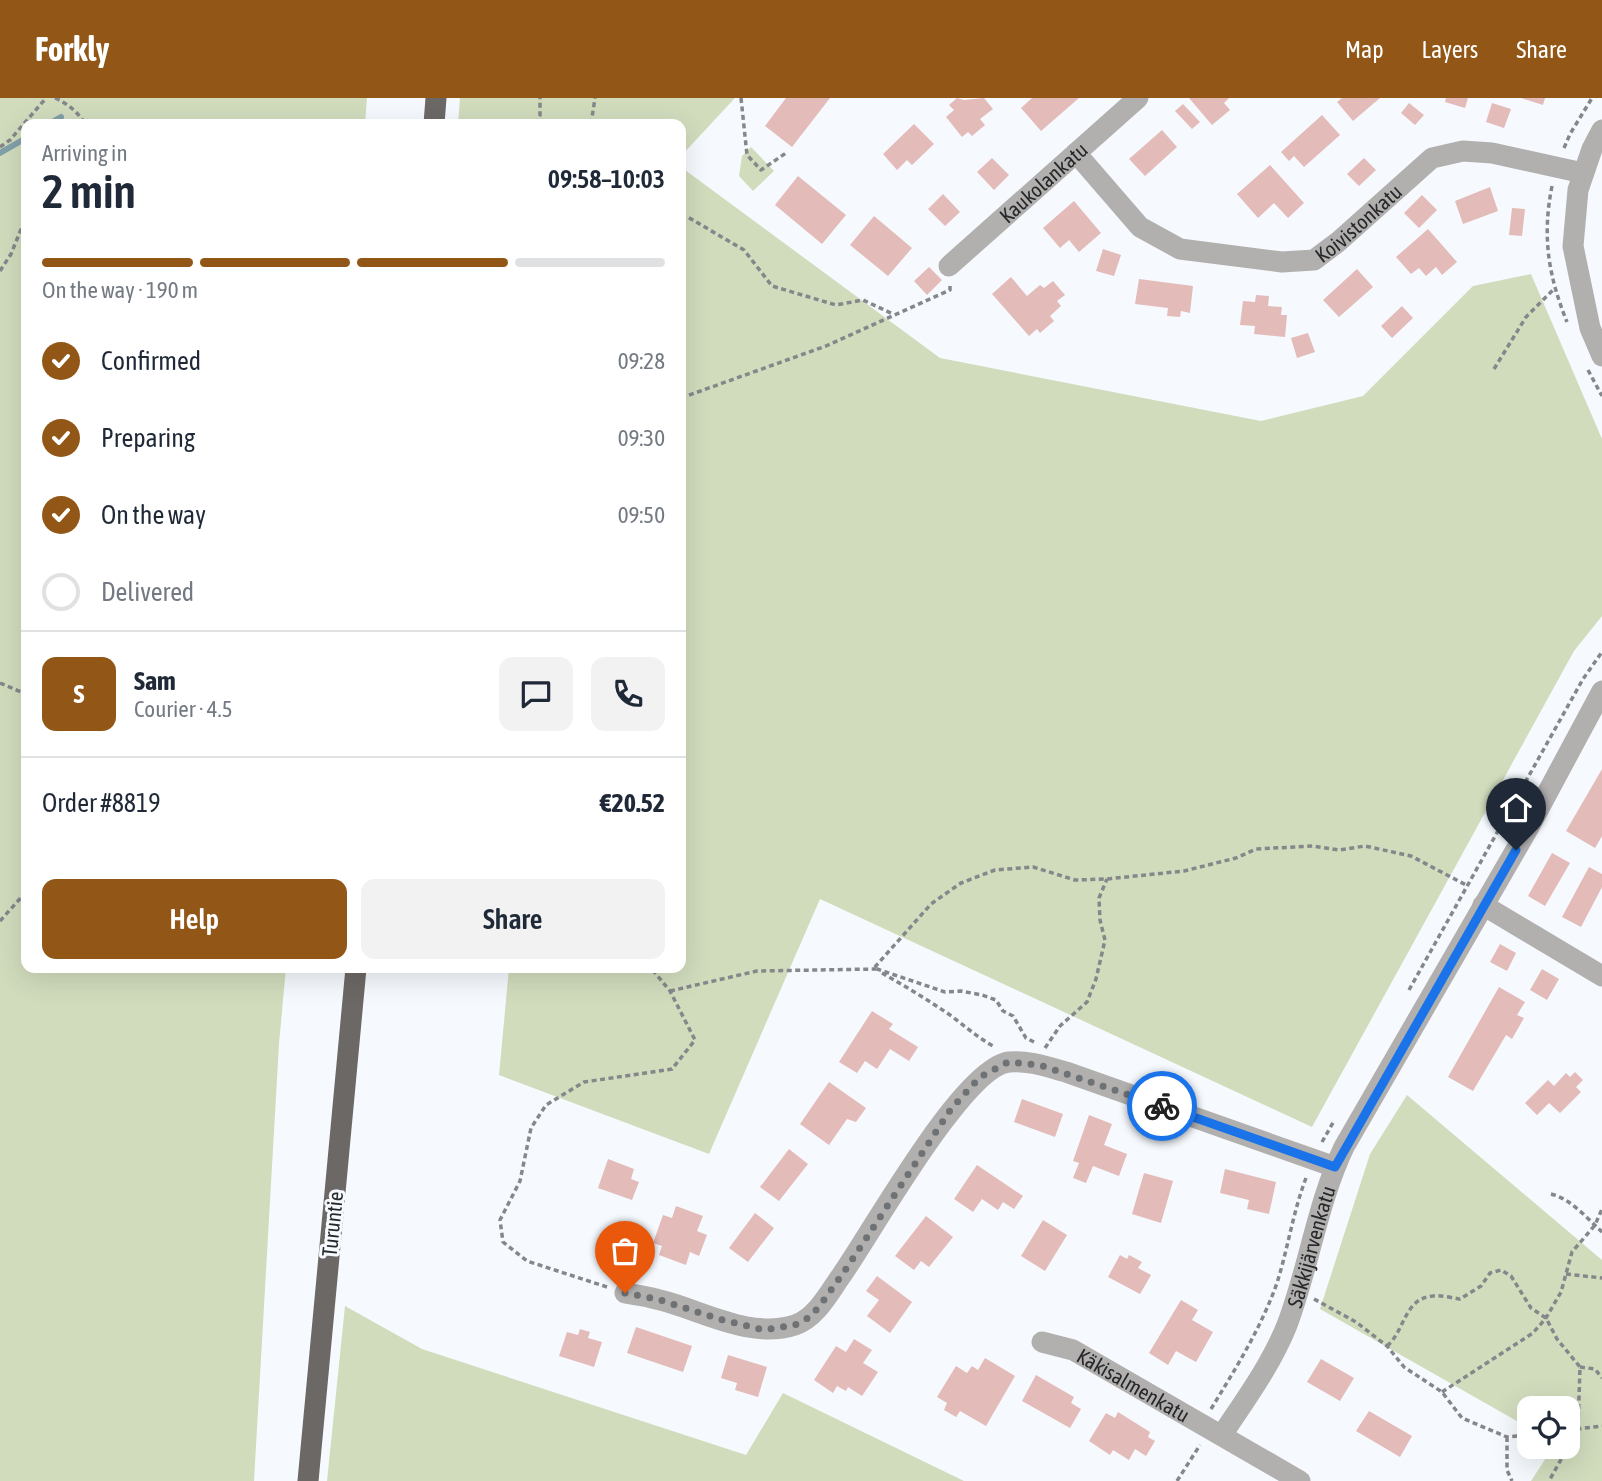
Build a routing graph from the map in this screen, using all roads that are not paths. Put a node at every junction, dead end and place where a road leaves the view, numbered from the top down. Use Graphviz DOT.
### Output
graph roads {
  1 [pos="436,98"];
  2 [pos="1138,98"];
  3 [pos="434,119"];
  4 [pos="1602,130"];
  5 [pos="1076,153"];
  6 [pos="1583,173"];
  7 [pos="949,266"];
  8 [pos="1602,356"];
  9 [pos="1602,691"];
  10 [pos="1483,905"];
  11 [pos="356,973"];
  12 [pos="1602,976"];
  13 [pos="1335,1167"];
  14 [pos="625,1293"];
  15 [pos="1042,1342"];
  16 [pos="1216,1432"];
  17 [pos="308,1481"];
  18 [pos="1300,1481"];
  1 -- 3 [label="highway"];
  2 -- 5 [label="street, Kaukolankatu"];
  4 -- 6 [label="street"];
  5 -- 6 [label="street, Koivistonkatu"];
  5 -- 7 [label="street, Kaukolankatu"];
  6 -- 8 [label="street"];
  9 -- 10 [label="street, Säkkijärvenkatu"];
  10 -- 12 [label="street"];
  10 -- 13 [label="street, Säkkijärvenkatu"];
  11 -- 17 [label="highway, Turuntie"];
  13 -- 14 [label="street"];
  13 -- 16 [label="street, Säkkijärvenkatu"];
  15 -- 16 [label="street, Käkisalmenkatu"];
  16 -- 18 [label="street, Käkisalmenkatu"];
}
